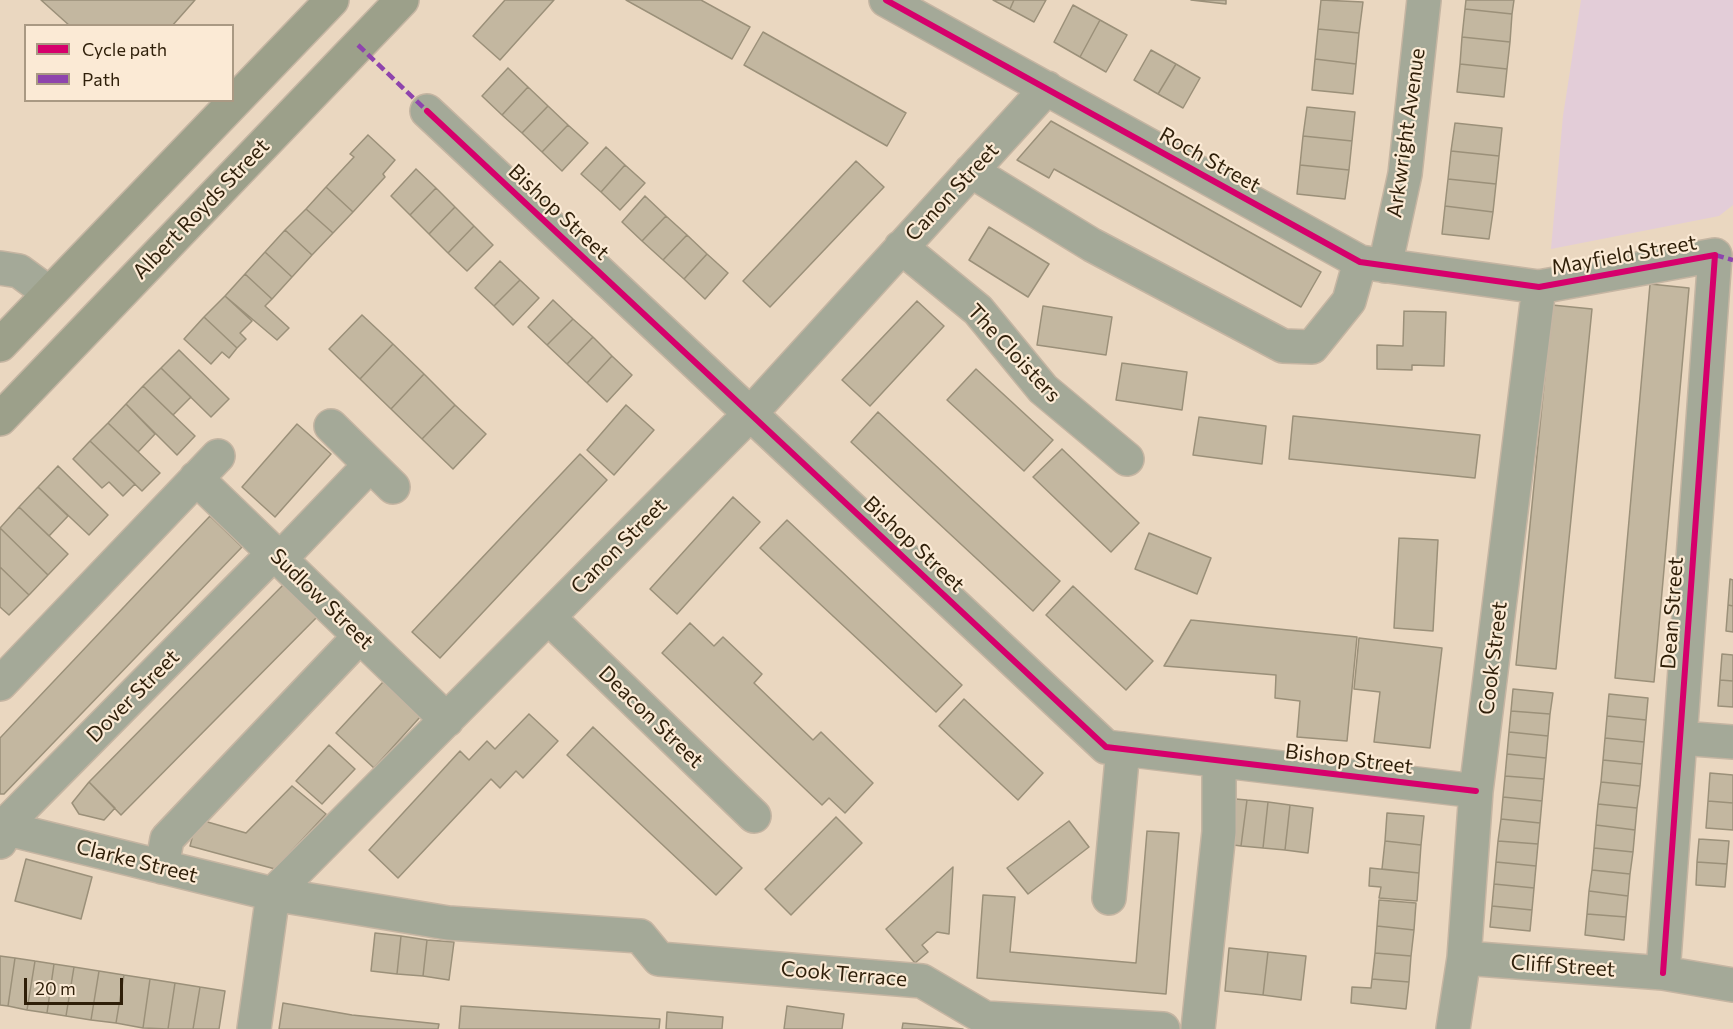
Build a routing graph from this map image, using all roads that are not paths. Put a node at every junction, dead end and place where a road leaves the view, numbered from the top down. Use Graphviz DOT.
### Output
graph roads {
  1 [pos="332,0"];
  2 [pos="402,0"];
  3 [pos="886,0"];
  4 [pos="1424,0"];
  5 [pos="1047,88"];
  6 [pos="234,101"];
  7 [pos="233,102"];
  8 [pos="427,111"];
  9 [pos="970,171"];
  10 [pos="901,247"];
  11 [pos="1715,255"];
  12 [pos="1372,264"];
  13 [pos="0,268"];
  14 [pos="1539,287"];
  15 [pos="49,293"];
  16 [pos="0,345"];
  17 [pos="750,414"];
  18 [pos="0,419"];
  19 [pos="331,426"];
  20 [pos="1127,459"];
  21 [pos="277,556"];
  22 [pos="549,618"];
  23 [pos="360,636"];
  24 [pos="0,684"];
  25 [pos="447,720"];
  26 [pos="1680,738"];
  27 [pos="1733,742"];
  28 [pos="1124,749"];
  29 [pos="1219,760"];
  30 [pos="1476,790"];
  31 [pos="753,816"];
  32 [pos="1,832"];
  33 [pos="162,867"];
  34 [pos="273,894"];
  35 [pos="1109,898"];
  36 [pos="640,936"];
  37 [pos="1464,958"];
  38 [pos="1663,973"];
  39 [pos="1733,985"];
  40 [pos="254,1029"];
  41 [pos="1163,1029"];
  42 [pos="1198,1029"];
  43 [pos="1453,1029"];
  1 -- 6 [label="main road"];
  2 -- 18 [label="main road, Albert Royds Street"];
  3 -- 5 [label="street, Roch Street"];
  4 -- 12 [label="street, Arkwright Avenue"];
  5 -- 9 [label="street, Canon Street"];
  5 -- 12 [label="street, Roch Street"];
  7 -- 15 [label="main road"];
  8 -- 17 [label="street, Bishop Street"];
  9 -- 10 [label="street, Canon Street"];
  9 -- 12 [label="street, Arkwright Avenue"];
  10 -- 17 [label="street, Canon Street"];
  10 -- 20 [label="street, The Cloisters"];
  11 -- 14 [label="street, Mayfield Street"];
  11 -- 26 [label="street, Dean Street"];
  12 -- 14 [label="street, Roch Street"];
  13 -- 15 [label="street"];
  14 -- 30 [label="street, Cook Street"];
  15 -- 16 [label="main road"];
  17 -- 22 [label="street, Canon Street"];
  17 -- 28 [label="street, Bishop Street"];
  19 -- 21 [label="street, Dover Street"];
  21 -- 23 [label="street, Sudlow Street"];
  21 -- 24 [label="street, Sudlow Street"];
  21 -- 32 [label="street, Dover Street"];
  22 -- 25 [label="street, Canon Street"];
  22 -- 31 [label="street, Deacon Street"];
  23 -- 25 [label="street, Sudlow Street"];
  23 -- 33 [label="street"];
  25 -- 34 [label="street, Canon Street"];
  26 -- 27 [label="street"];
  26 -- 38 [label="street, Dean Street"];
  28 -- 29 [label="street, Bishop Street"];
  28 -- 35 [label="street"];
  29 -- 30 [label="street, Bishop Street"];
  29 -- 42 [label="street"];
  30 -- 37 [label="street, Cook Street"];
  32 -- 33 [label="street, Clarke Street"];
  33 -- 34 [label="street, Clarke Street"];
  34 -- 36 [label="street, Clarke Street"];
  34 -- 40 [label="street"];
  36 -- 41 [label="street, Cook Terrace"];
  37 -- 38 [label="street, Cliff Street"];
  37 -- 43 [label="street, Cook Street"];
  38 -- 39 [label="street, Cliff Street"];
}
